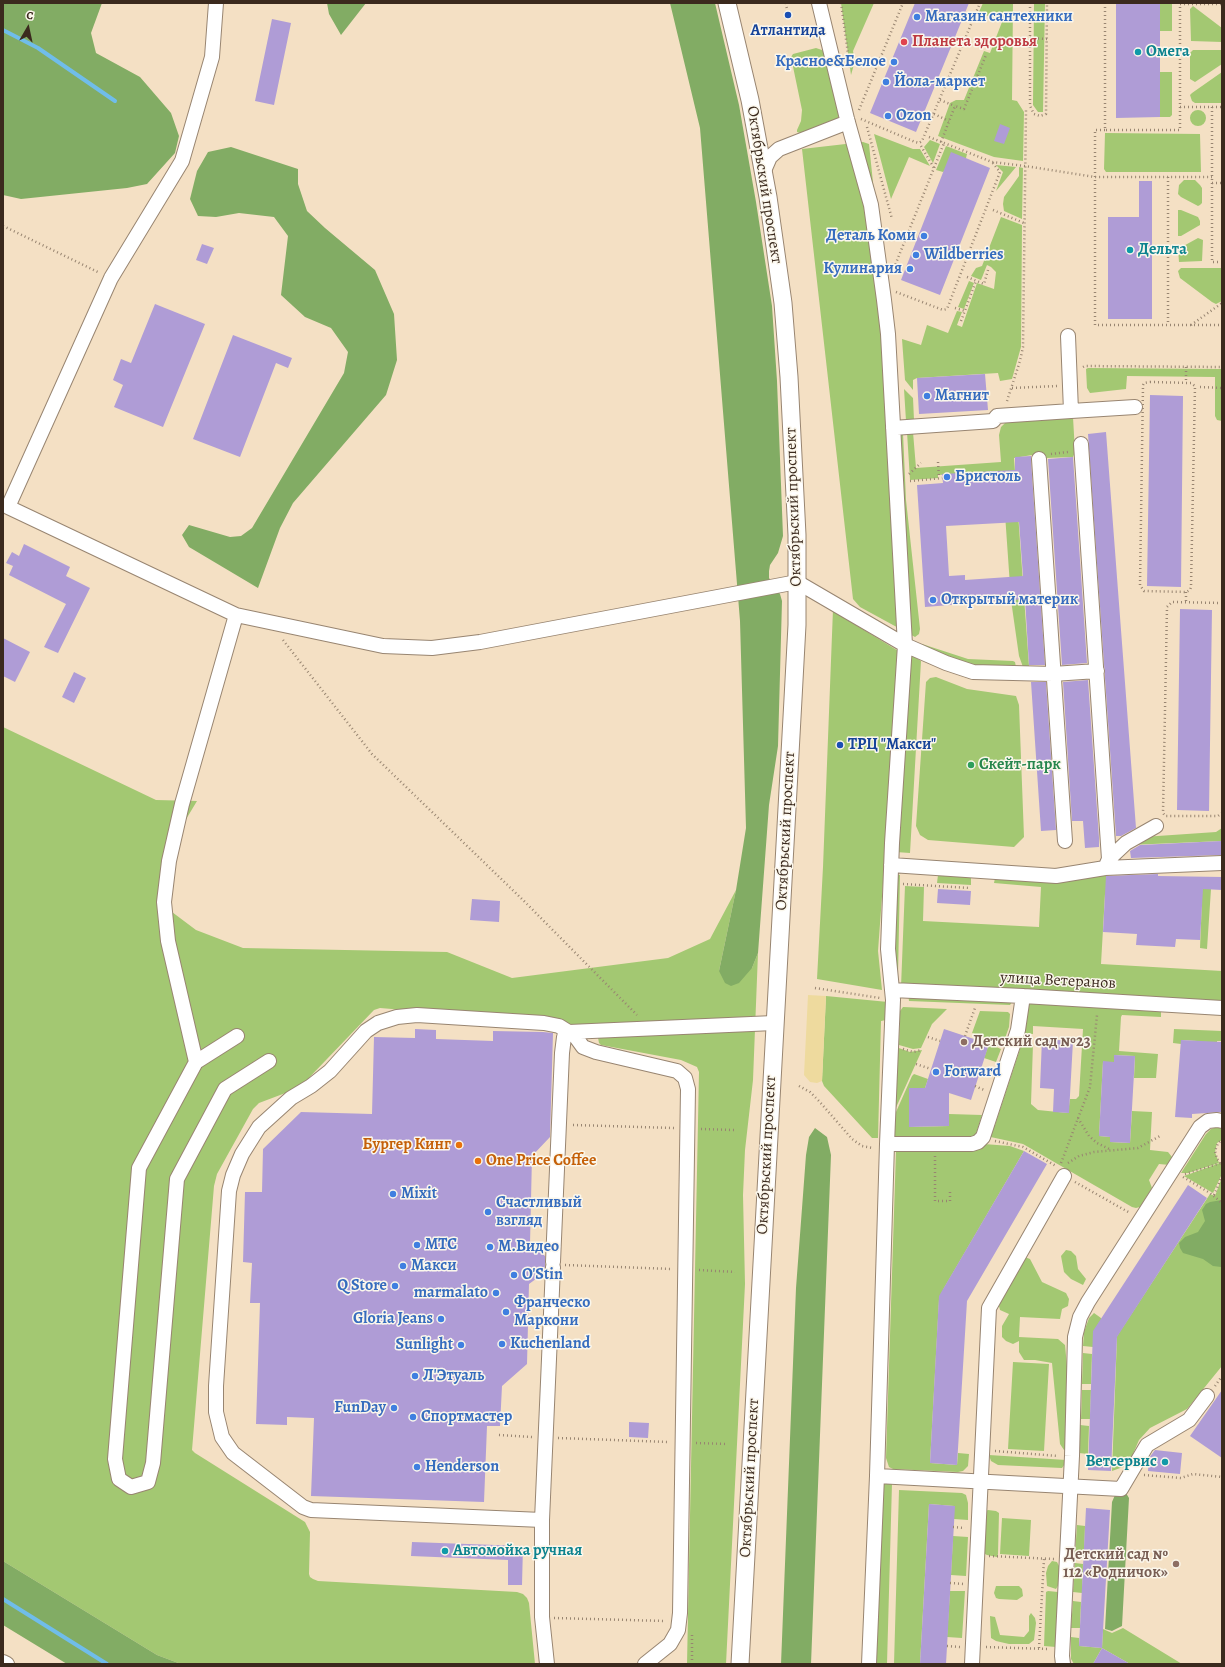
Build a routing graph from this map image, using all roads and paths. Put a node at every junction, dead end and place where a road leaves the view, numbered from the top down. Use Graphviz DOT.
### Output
graph roads {
  1 [pos="216,3"];
  2 [pos="727,3"];
  3 [pos="786,3"];
  4 [pos="819,3"];
  5 [pos="903,3"];
  6 [pos="980,3"];
  7 [pos="1030,3"];
  8 [pos="1047,3"];
  9 [pos="1105,3"];
  10 [pos="1180,3"];
  11 [pos="841,4"];
  12 [pos="1222,4"];
  13 [pos="787,10"];
  14 [pos="1030,38"];
  15 [pos="1047,39"];
  16 [pos="986,55"];
  17 [pos="851,75"];
  18 [pos="940,100"];
  19 [pos="955,106"];
  20 [pos="1180,107"];
  21 [pos="1212,107"];
  22 [pos="1222,107"];
  23 [pos="1026,110"];
  24 [pos="934,114"];
  25 [pos="855,118"];
  26 [pos="949,121"];
  27 [pos="867,127"];
  28 [pos="1104,130"];
  29 [pos="929,137"];
  30 [pos="942,143"];
  31 [pos="921,146"];
  32 [pos="992,162"];
  33 [pos="1025,166"];
  34 [pos="934,169"];
  35 [pos="763,173"];
  36 [pos="1095,177"];
  37 [pos="1168,177"];
  38 [pos="1212,177"];
  39 [pos="1212,183"];
  40 [pos="1222,183"];
  41 [pos="993,210"];
  42 [pos="892,219"];
  43 [pos="1024,223"];
  44 [pos="3,226"];
  45 [pos="1222,262"];
  46 [pos="988,270"];
  47 [pos="892,275"];
  48 [pos="967,277"];
  49 [pos="111,278"];
  50 [pos="976,281"];
  51 [pos="890,289"];
  52 [pos="1222,303"];
  53 [pos="955,308"];
  54 [pos="965,311"];
  55 [pos="961,321"];
  56 [pos="1168,325"];
  57 [pos="1191,325"];
  58 [pos="1222,325"];
  59 [pos="1068,336"];
  60 [pos="1186,366"];
  61 [pos="1222,366"];
  62 [pos="1082,369"];
  63 [pos="1186,380"];
  64 [pos="1070,386"];
  65 [pos="1200,387"];
  66 [pos="1012,388"];
  67 [pos="1222,388"];
  68 [pos="1007,402"];
  69 [pos="1135,407"];
  70 [pos="1071,411"];
  71 [pos="893,428"];
  72 [pos="1081,447"];
  73 [pos="1039,459"];
  74 [pos="938,462"];
  75 [pos="921,463"];
  76 [pos="907,476"];
  77 [pos="907,481"];
  78 [pos="5,507"];
  79 [pos="797,582"];
  80 [pos="1186,592"];
  81 [pos="1186,603"];
  82 [pos="1222,603"];
  83 [pos="236,615"];
  84 [pos="270,622"];
  85 [pos="905,645"];
  86 [pos="1097,671"];
  87 [pos="1053,674"];
  88 [pos="1222,813"];
  89 [pos="1156,826"];
  90 [pos="1065,841"];
  91 [pos="1222,863"];
  92 [pos="1107,864"];
  93 [pos="891,865"];
  94 [pos="902,884"];
  95 [pos="970,888"];
  96 [pos="815,988"];
  97 [pos="887,994"];
  98 [pos="1023,996"];
  99 [pos="975,1008"];
  100 [pos="1222,1008"];
  101 [pos="1097,1015"];
  102 [pos="642,1020"];
  103 [pos="774,1023"];
  104 [pos="569,1032"];
  105 [pos="237,1036"];
  106 [pos="966,1036"];
  107 [pos="928,1037"];
  108 [pos="986,1040"];
  109 [pos="940,1041"];
  110 [pos="896,1047"];
  111 [pos="1006,1047"];
  112 [pos="922,1050"];
  113 [pos="270,1061"];
  114 [pos="196,1062"];
  115 [pos="916,1064"];
  116 [pos="931,1070"];
  117 [pos="799,1086"];
  118 [pos="1078,1118"];
  119 [pos="1222,1121"];
  120 [pos="560,1124"];
  121 [pos="687,1129"];
  122 [pos="734,1130"];
  123 [pos="1160,1136"];
  124 [pos="983,1137"];
  125 [pos="1222,1140"];
  126 [pos="886,1144"];
  127 [pos="936,1144"];
  128 [pos="1067,1147"];
  129 [pos="1111,1150"];
  130 [pos="1222,1163"];
  131 [pos="1064,1176"];
  132 [pos="1222,1176"];
  133 [pos="950,1192"];
  134 [pos="1214,1196"];
  135 [pos="1222,1203"];
  136 [pos="1141,1219"];
  137 [pos="556,1265"];
  138 [pos="685,1270"];
  139 [pos="735,1272"];
  140 [pos="1207,1396"];
  141 [pos="499,1436"];
  142 [pos="545,1438"];
  143 [pos="683,1442"];
  144 [pos="728,1444"];
  145 [pos="983,1451"];
  146 [pos="1072,1456"];
  147 [pos="1130,1474"];
  148 [pos="877,1476"];
  149 [pos="1222,1477"];
  150 [pos="981,1482"];
  151 [pos="1070,1486"];
  152 [pos="542,1520"];
  153 [pos="953,1528"];
  154 [pos="970,1528"];
  155 [pos="977,1555"];
  156 [pos="950,1583"];
  157 [pos="967,1585"];
  158 [pos="542,1617"];
  159 [pos="679,1621"];
  160 [pos="947,1646"];
  161 [pos="968,1647"];
  162 [pos="1039,1648"];
  163 [pos="1062,1650"];
  164 [pos="3,1662"];
  165 [pos="7,1664"];
  166 [pos="547,1664"];
  167 [pos="645,1664"];
  168 [pos="692,1664"];
  169 [pos="740,1664"];
  170 [pos="869,1664"];
  171 [pos="972,1664"];
  172 [pos="1063,1664"];
  1 -- 49 [label="street"];
  2 -- 35 [label="main road, Октябрьский проспект"];
  3 -- 13 [label="path"];
  4 -- 25 [label="street"];
  5 -- 25 [label="path"];
  6 -- 18 [label="path"];
  7 -- 14 [label="path"];
  8 -- 15 [label="path"];
  9 -- 28 [label="path"];
  10 -- 12 [label="path"];
  10 -- 20 [label="path"];
  11 -- 17 [label="path"];
  14 -- 15 [label="path"];
  14 -- 15 [label="path"];
  16 -- 19 [label="path"];
  18 -- 19 [label="path"];
  18 -- 24 [label="path"];
  19 -- 26 [label="path"];
  20 -- 21 [label="path"];
  20 -- 28 [label="path"];
  21 -- 22 [label="path"];
  21 -- 38 [label="path"];
  23 -- 33 [label="path"];
  24 -- 25 [label="path"];
  24 -- 26 [label="path"];
  25 -- 35 [label="street"];
  25 -- 71 [label="street"];
  26 -- 30 [label="path"];
  27 -- 42 [label="path"];
  28 -- 36 [label="path"];
  29 -- 30 [label="path"];
  30 -- 32 [label="path"];
  30 -- 34 [label="path"];
  31 -- 34 [label="path"];
  32 -- 33 [label="path"];
  32 -- 51 [label="path"];
  33 -- 36 [label="path"];
  33 -- 43 [label="path"];
  34 -- 47 [label="path"];
  35 -- 79 [label="main road, Октябрьский проспект"];
  36 -- 37 [label="path"];
  36 -- 56 [label="path"];
  37 -- 38 [label="path"];
  37 -- 56 [label="path"];
  38 -- 39 [label="path"];
  39 -- 40 [label="path"];
  39 -- 45 [label="path"];
  41 -- 43 [label="path"];
  43 -- 66 [label="path"];
  44 -- 49 [label="path"];
  46 -- 50 [label="path"];
  48 -- 50 [label="path"];
  49 -- 78 [label="street"];
  50 -- 54 [label="path"];
  52 -- 57 [label="path"];
  53 -- 54 [label="path"];
  54 -- 55 [label="path"];
  56 -- 57 [label="path"];
  57 -- 58 [label="path"];
  59 -- 64 [label="street"];
  60 -- 61 [label="path"];
  60 -- 62 [label="path"];
  60 -- 63 [label="path"];
  64 -- 66 [label="path"];
  64 -- 70 [label="street"];
  65 -- 67 [label="path"];
  66 -- 68 [label="path"];
  69 -- 70 [label="street"];
  70 -- 71 [label="street"];
  71 -- 85 [label="street"];
  72 -- 73 [label="path"];
  72 -- 86 [label="street"];
  73 -- 87 [label="street"];
  74 -- 77 [label="path"];
  75 -- 76 [label="path"];
  78 -- 83 [label="street"];
  79 -- 84 [label="street"];
  79 -- 85 [label="street"];
  79 -- 103 [label="main road, Октябрьский проспект"];
  80 -- 80 [label="path"];
  80 -- 81 [label="path"];
  81 -- 82 [label="path"];
  81 -- 88 [label="path"];
  83 -- 84 [label="street"];
  83 -- 114 [label="street"];
  84 -- 102 [label="path"];
  85 -- 87 [label="street"];
  85 -- 93 [label="street"];
  86 -- 87 [label="street"];
  86 -- 92 [label="street"];
  87 -- 90 [label="street"];
  89 -- 92 [label="street"];
  91 -- 92 [label="street"];
  92 -- 93 [label="street"];
  93 -- 97 [label="street"];
  94 -- 95 [label="path"];
  96 -- 97 [label="path"];
  97 -- 98 [label="street, улица Ветеранов"];
  97 -- 126 [label="street"];
  98 -- 100 [label="street, улица Ветеранов"];
  98 -- 124 [label="street"];
  99 -- 106 [label="path"];
  101 -- 118 [label="path"];
  103 -- 104 [label="street"];
  103 -- 169 [label="main road, Октябрьский проспект"];
  104 -- 120 [label="street"];
  104 -- 121 [label="street"];
  104 -- 152 [label="street"];
  105 -- 114 [label="street"];
  107 -- 109 [label="path"];
  108 -- 111 [label="path"];
  110 -- 112 [label="path"];
  113 -- 114 [label="street"];
  115 -- 116 [label="path"];
  117 -- 126 [label="path"];
  118 -- 128 [label="path"];
  118 -- 129 [label="path"];
  119 -- 136 [label="street"];
  120 -- 121 [label="path"];
  120 -- 137 [label="street"];
  121 -- 122 [label="path"];
  121 -- 138 [label="street"];
  123 -- 129 [label="path"];
  124 -- 127 [label="street"];
  124 -- 129 [label="path"];
  125 -- 130 [label="path"];
  126 -- 127 [label="street"];
  126 -- 148 [label="street"];
  127 -- 133 [label="path"];
  130 -- 134 [label="path"];
  131 -- 136 [label="path"];
  131 -- 145 [label="street"];
  132 -- 134 [label="path"];
  134 -- 135 [label="path"];
  136 -- 146 [label="street"];
  137 -- 138 [label="path"];
  137 -- 142 [label="street"];
  138 -- 139 [label="path"];
  138 -- 143 [label="street"];
  140 -- 147 [label="street"];
  141 -- 142 [label="path"];
  142 -- 143 [label="path"];
  142 -- 152 [label="street"];
  143 -- 144 [label="path"];
  143 -- 159 [label="street"];
  145 -- 146 [label="path"];
  145 -- 150 [label="street"];
  146 -- 151 [label="street"];
  147 -- 149 [label="path"];
  147 -- 151 [label="street"];
  148 -- 150 [label="street"];
  148 -- 170 [label="street"];
  150 -- 151 [label="street"];
  150 -- 155 [label="street"];
  151 -- 163 [label="street"];
  152 -- 158 [label="street"];
  153 -- 154 [label="path"];
  155 -- 161 [label="street"];
  155 -- 162 [label="path"];
  156 -- 157 [label="path"];
  158 -- 159 [label="path"];
  158 -- 166 [label="street"];
  159 -- 167 [label="street"];
  159 -- 168 [label="path"];
  160 -- 161 [label="path"];
  161 -- 162 [label="path"];
  161 -- 171 [label="street"];
  162 -- 163 [label="path"];
  163 -- 172 [label="street"];
  164 -- 165 [label="street"];
}
